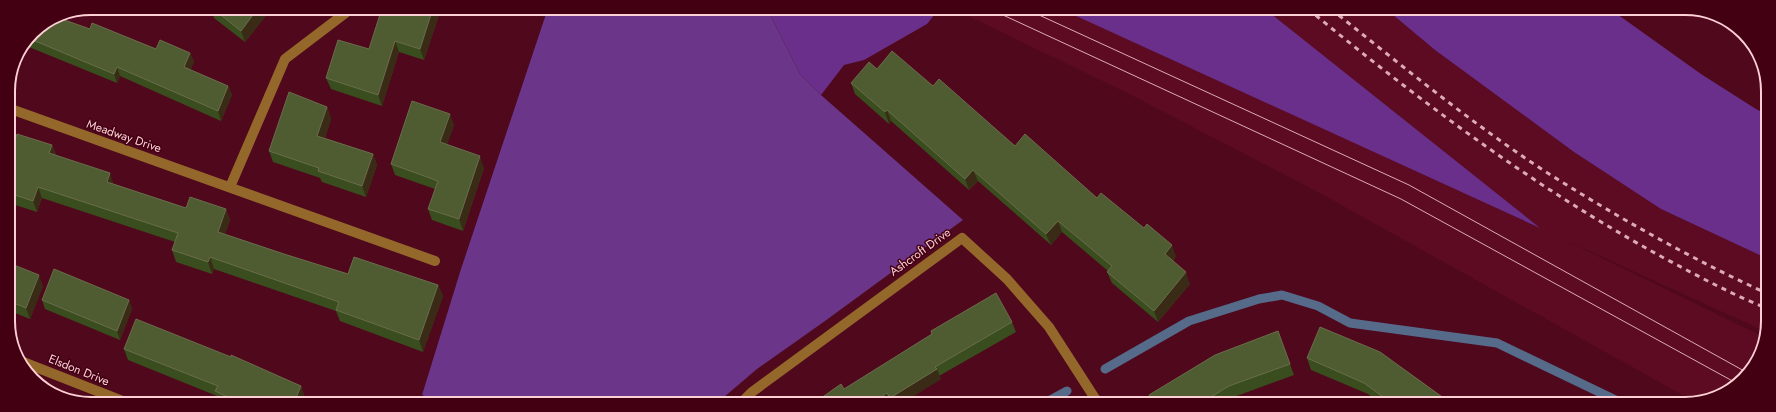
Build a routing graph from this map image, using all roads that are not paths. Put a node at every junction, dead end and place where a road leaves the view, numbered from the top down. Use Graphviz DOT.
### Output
graph roads {
  1 [pos="343,15"];
  2 [pos="15,110"];
  3 [pos="230,187"];
  4 [pos="435,261"];
  5 [pos="29,364"];
  6 [pos="112,397"];
  7 [pos="747,397"];
  8 [pos="1094,397"];
  1 -- 3 [label="street"];
  2 -- 3 [label="street, Meadway Drive"];
  3 -- 4 [label="street, Meadway Drive"];
  5 -- 6 [label="street, Elsdon Drive"];
  7 -- 8 [label="street, Ashcroft Drive"];
}
